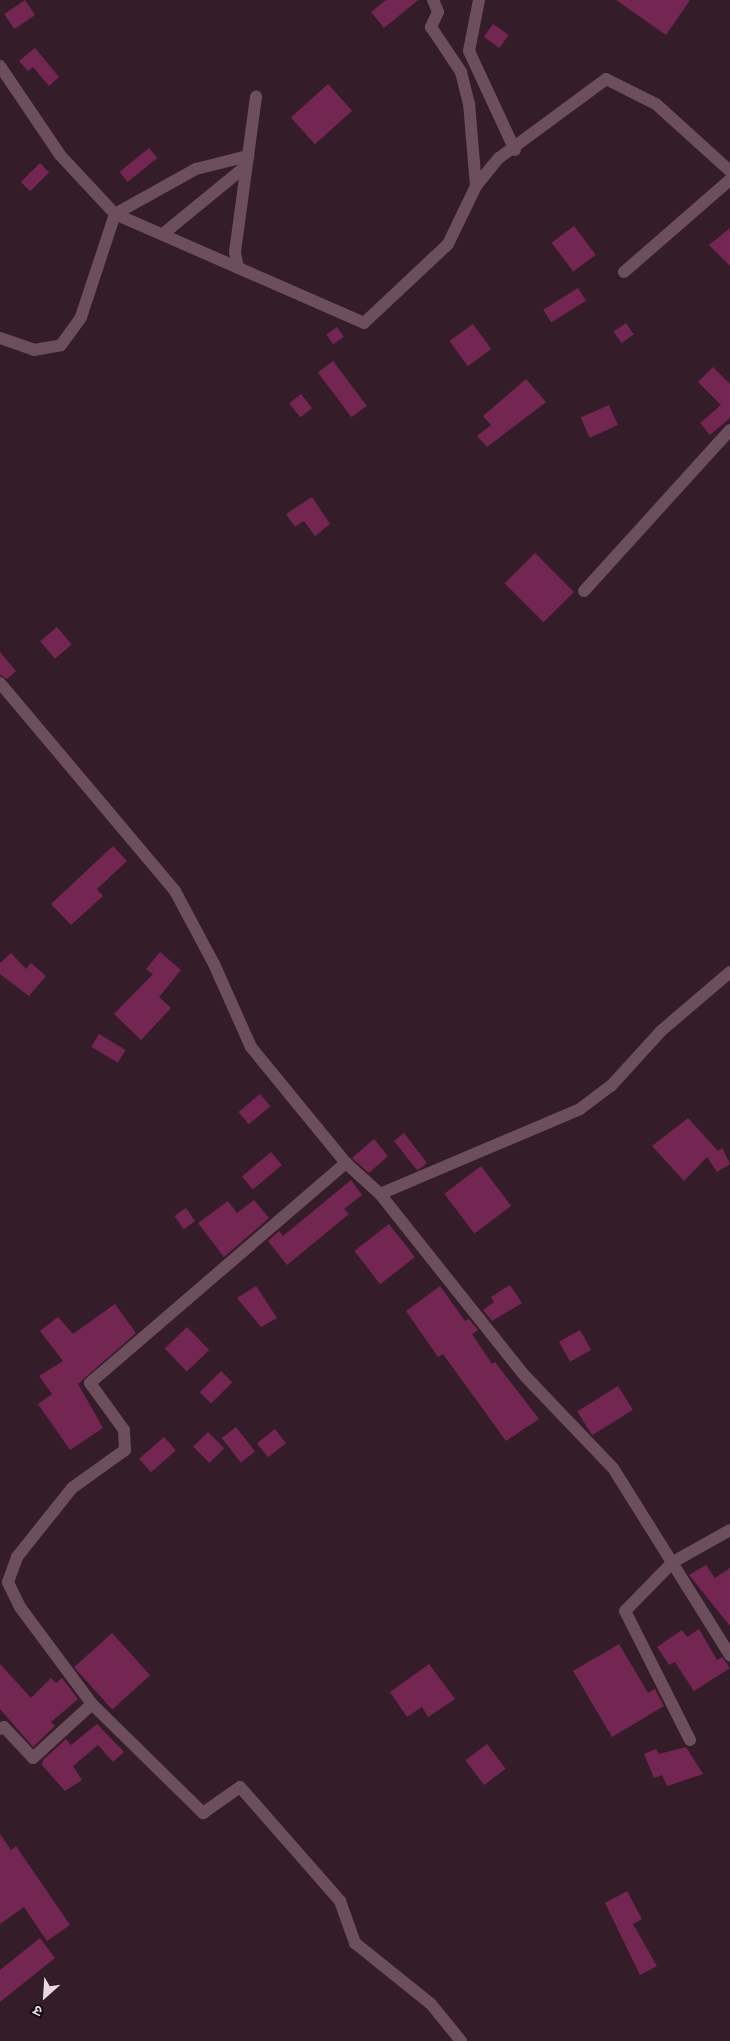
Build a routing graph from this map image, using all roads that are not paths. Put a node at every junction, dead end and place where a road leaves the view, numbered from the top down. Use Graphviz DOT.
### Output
graph roads {
  1 [pos="433,0"];
  2 [pos="479,0"];
  3 [pos="0,66"];
  4 [pos="256,96"];
  5 [pos="515,150"];
  6 [pos="247,161"];
  7 [pos="730,171"];
  8 [pos="730,180"];
  9 [pos="476,186"];
  10 [pos="115,214"];
  11 [pos="162,234"];
  12 [pos="238,268"];
  13 [pos="624,272"];
  14 [pos="0,338"];
  15 [pos="730,430"];
  16 [pos="584,591"];
  17 [pos="0,683"];
  18 [pos="730,972"];
  19 [pos="346,1163"];
  20 [pos="380,1194"];
  21 [pos="730,1530"];
  22 [pos="673,1562"];
  23 [pos="730,1655"];
  24 [pos="92,1704"];
  25 [pos="0,1729"];
  26 [pos="690,1740"];
  27 [pos="460,2041"];
  1 -- 9 [label="street"];
  2 -- 5 [label="street"];
  3 -- 10 [label="street"];
  4 -- 6 [label="street"];
  5 -- 7 [label="street"];
  5 -- 9 [label="street"];
  6 -- 10 [label="street"];
  6 -- 11 [label="street"];
  6 -- 12 [label="street"];
  8 -- 13 [label="street"];
  9 -- 12 [label="street"];
  10 -- 11 [label="street"];
  10 -- 14 [label="street"];
  11 -- 12 [label="street"];
  15 -- 16 [label="street"];
  17 -- 19 [label="street"];
  18 -- 20 [label="street"];
  19 -- 20 [label="street"];
  19 -- 24 [label="street"];
  20 -- 22 [label="street"];
  21 -- 22 [label="street"];
  22 -- 23 [label="street"];
  22 -- 26 [label="street"];
  24 -- 25 [label="street"];
  24 -- 27 [label="street"];
}
